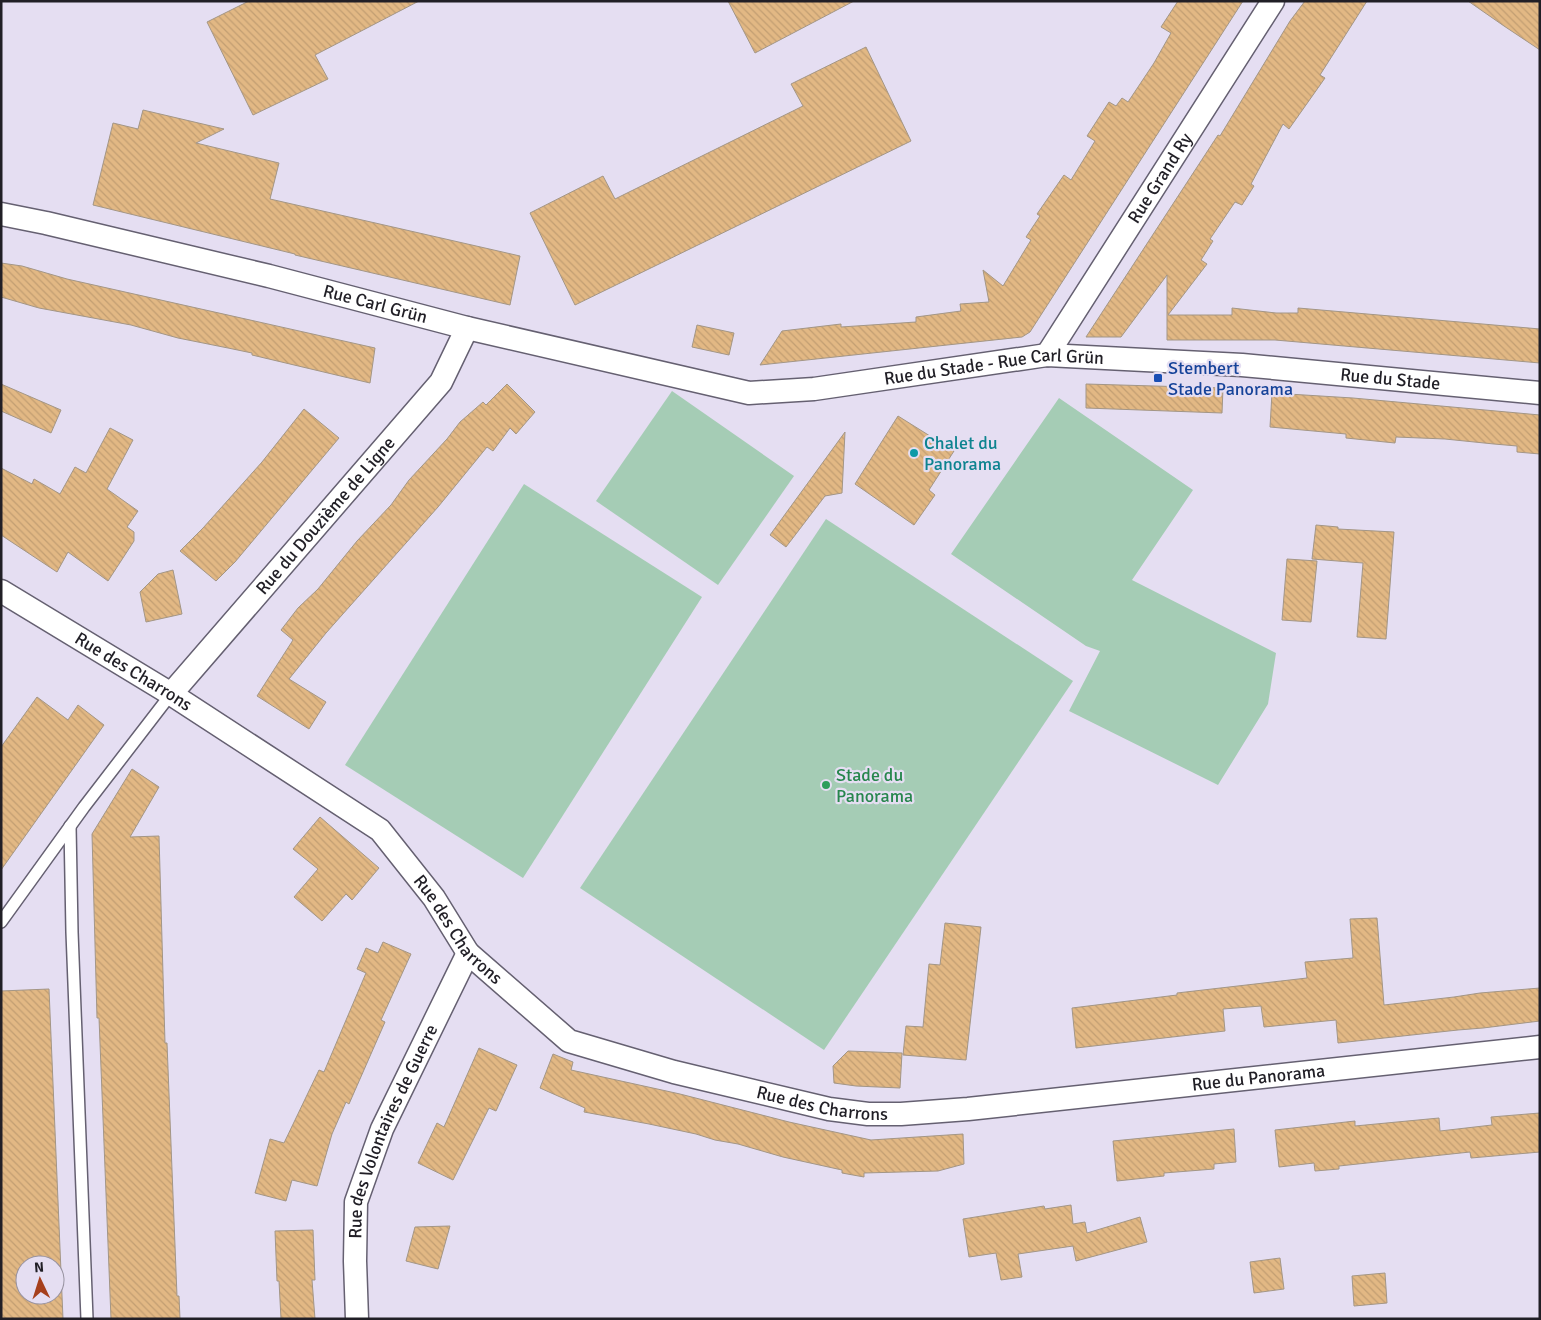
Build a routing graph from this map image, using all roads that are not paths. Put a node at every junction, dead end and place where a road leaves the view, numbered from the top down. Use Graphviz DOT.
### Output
graph roads {
  1 [pos="1273,1"];
  2 [pos="1,214"];
  3 [pos="467,328"];
  4 [pos="1046,355"];
  5 [pos="1242,365"];
  6 [pos="749,393"];
  7 [pos="1540,393"];
  8 [pos="1,591"];
  9 [pos="171,694"];
  10 [pos="70,826"];
  11 [pos="1,922"];
  12 [pos="468,952"];
  13 [pos="1540,1048"];
  14 [pos="976,1108"];
  15 [pos="88,1319"];
  16 [pos="357,1319"];
  1 -- 4 [label="street, Rue Grand Ry"];
  2 -- 3 [label="street, Rue Carl Grün"];
  3 -- 6 [label="street, Rue Carl Grün"];
  3 -- 9 [label="street, Rue du Douzième de Ligne"];
  4 -- 5 [label="street, Rue du Stade - Rue Carl Grün"];
  4 -- 6 [label="street, Rue du Stade - Rue Carl Grün"];
  5 -- 7 [label="street, Rue du Stade"];
  8 -- 9 [label="street, Rue des Charrons"];
  9 -- 10 [label="lane"];
  9 -- 12 [label="street, Rue des Charrons"];
  10 -- 11 [label="lane"];
  10 -- 15 [label="lane"];
  12 -- 14 [label="street, Rue des Charrons"];
  12 -- 16 [label="street, Rue des Volontaires de Guerre"];
  13 -- 14 [label="street, Rue du Panorama"];
}
